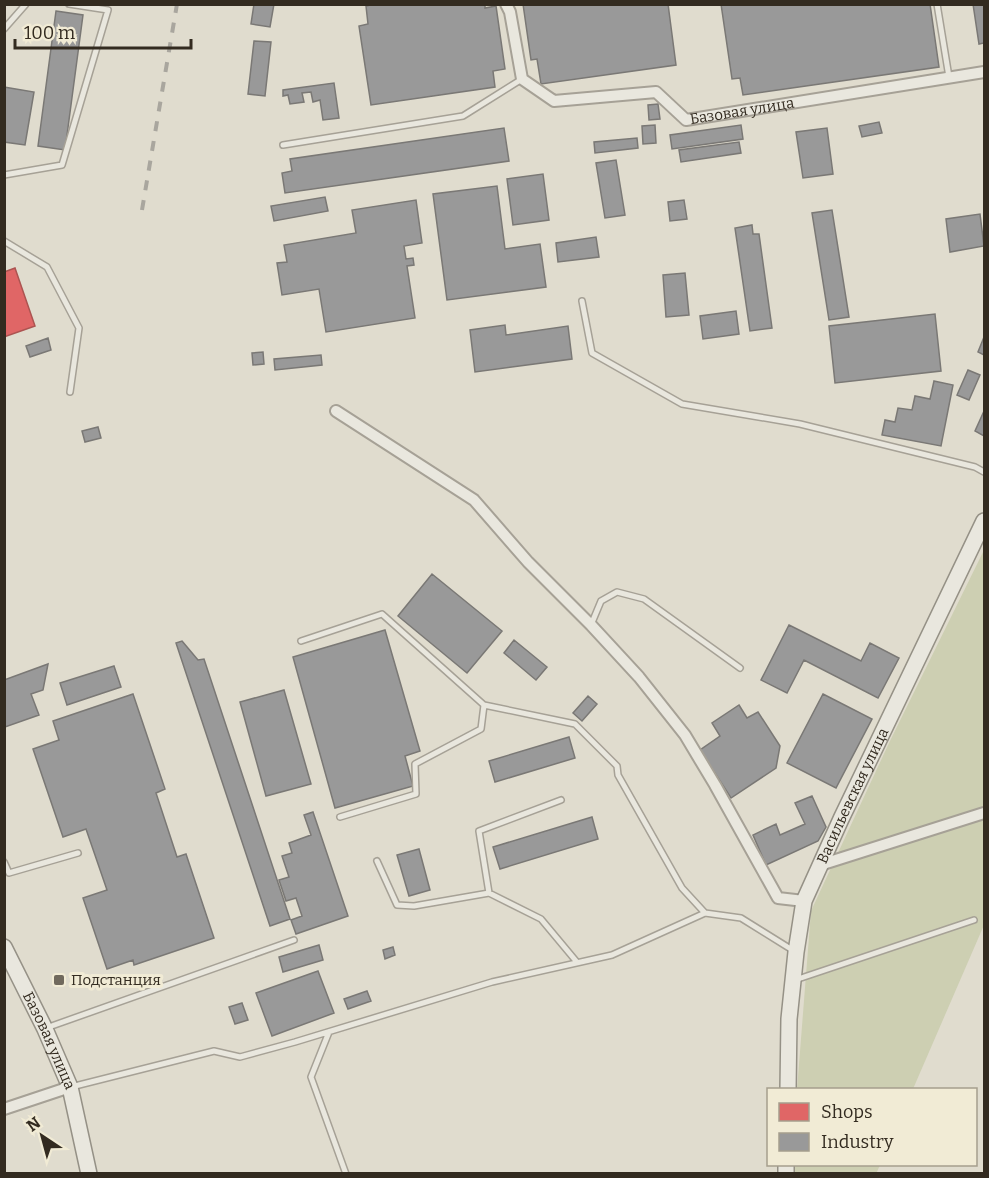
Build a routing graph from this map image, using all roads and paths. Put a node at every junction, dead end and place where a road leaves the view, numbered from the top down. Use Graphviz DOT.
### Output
graph roads {
  1 [pos="26,4"];
  2 [pos="69,4"];
  3 [pos="506,4"];
  4 [pos="937,4"];
  5 [pos="4,29"];
  6 [pos="984,72"];
  7 [pos="949,77"];
  8 [pos="522,79"];
  9 [pos="284,145"];
  10 [pos="4,175"];
  11 [pos="4,241"];
  12 [pos="582,301"];
  13 [pos="70,392"];
  14 [pos="336,411"];
  15 [pos="984,472"];
  16 [pos="984,521"];
  17 [pos="591,626"];
  18 [pos="301,641"];
  19 [pos="740,668"];
  20 [pos="484,705"];
  21 [pos="561,800"];
  22 [pos="984,813"];
  23 [pos="340,817"];
  24 [pos="78,854"];
  25 [pos="377,861"];
  26 [pos="4,862"];
  27 [pos="820,865"];
  28 [pos="7,874"];
  29 [pos="489,893"];
  30 [pos="804,901"];
  31 [pos="705,913"];
  32 [pos="974,920"];
  33 [pos="294,940"];
  34 [pos="4,947"];
  35 [pos="796,952"];
  36 [pos="576,961"];
  37 [pos="793,980"];
  38 [pos="45,1029"];
  39 [pos="329,1032"];
  40 [pos="70,1087"];
  41 [pos="788,1088"];
  42 [pos="4,1109"];
  43 [pos="89,1173"];
  44 [pos="346,1173"];
  1 -- 5 [label="lane"];
  2 -- 10 [label="lane"];
  3 -- 8 [label="street"];
  4 -- 7 [label="lane"];
  6 -- 7 [label="street, Базовая улица"];
  7 -- 8 [label="street, Базовая улица"];
  8 -- 9 [label="lane"];
  11 -- 13 [label="lane"];
  12 -- 15 [label="lane"];
  14 -- 17 [label="street"];
  16 -- 27 [label="street, Васильевская улица"];
  17 -- 19 [label="lane"];
  17 -- 30 [label="street"];
  18 -- 20 [label="lane"];
  20 -- 23 [label="lane"];
  20 -- 31 [label="lane"];
  21 -- 29 [label="lane"];
  22 -- 27 [label="street"];
  24 -- 28 [label="lane"];
  25 -- 29 [label="lane"];
  26 -- 28 [label="lane"];
  27 -- 30 [label="street, Васильевская улица"];
  29 -- 36 [label="lane"];
  30 -- 35 [label="street, Васильевская улица"];
  31 -- 35 [label="lane"];
  31 -- 36 [label="lane"];
  32 -- 37 [label="lane"];
  33 -- 38 [label="lane"];
  34 -- 38 [label="street, Базовая улица"];
  35 -- 37 [label="street, Васильевская улица"];
  36 -- 39 [label="lane"];
  37 -- 41 [label="street, Васильевская улица"];
  38 -- 40 [label="street, Базовая улица"];
  39 -- 40 [label="lane"];
  39 -- 44 [label="lane"];
  40 -- 42 [label="street"];
  40 -- 43 [label="street, Базовая улица"];
}
